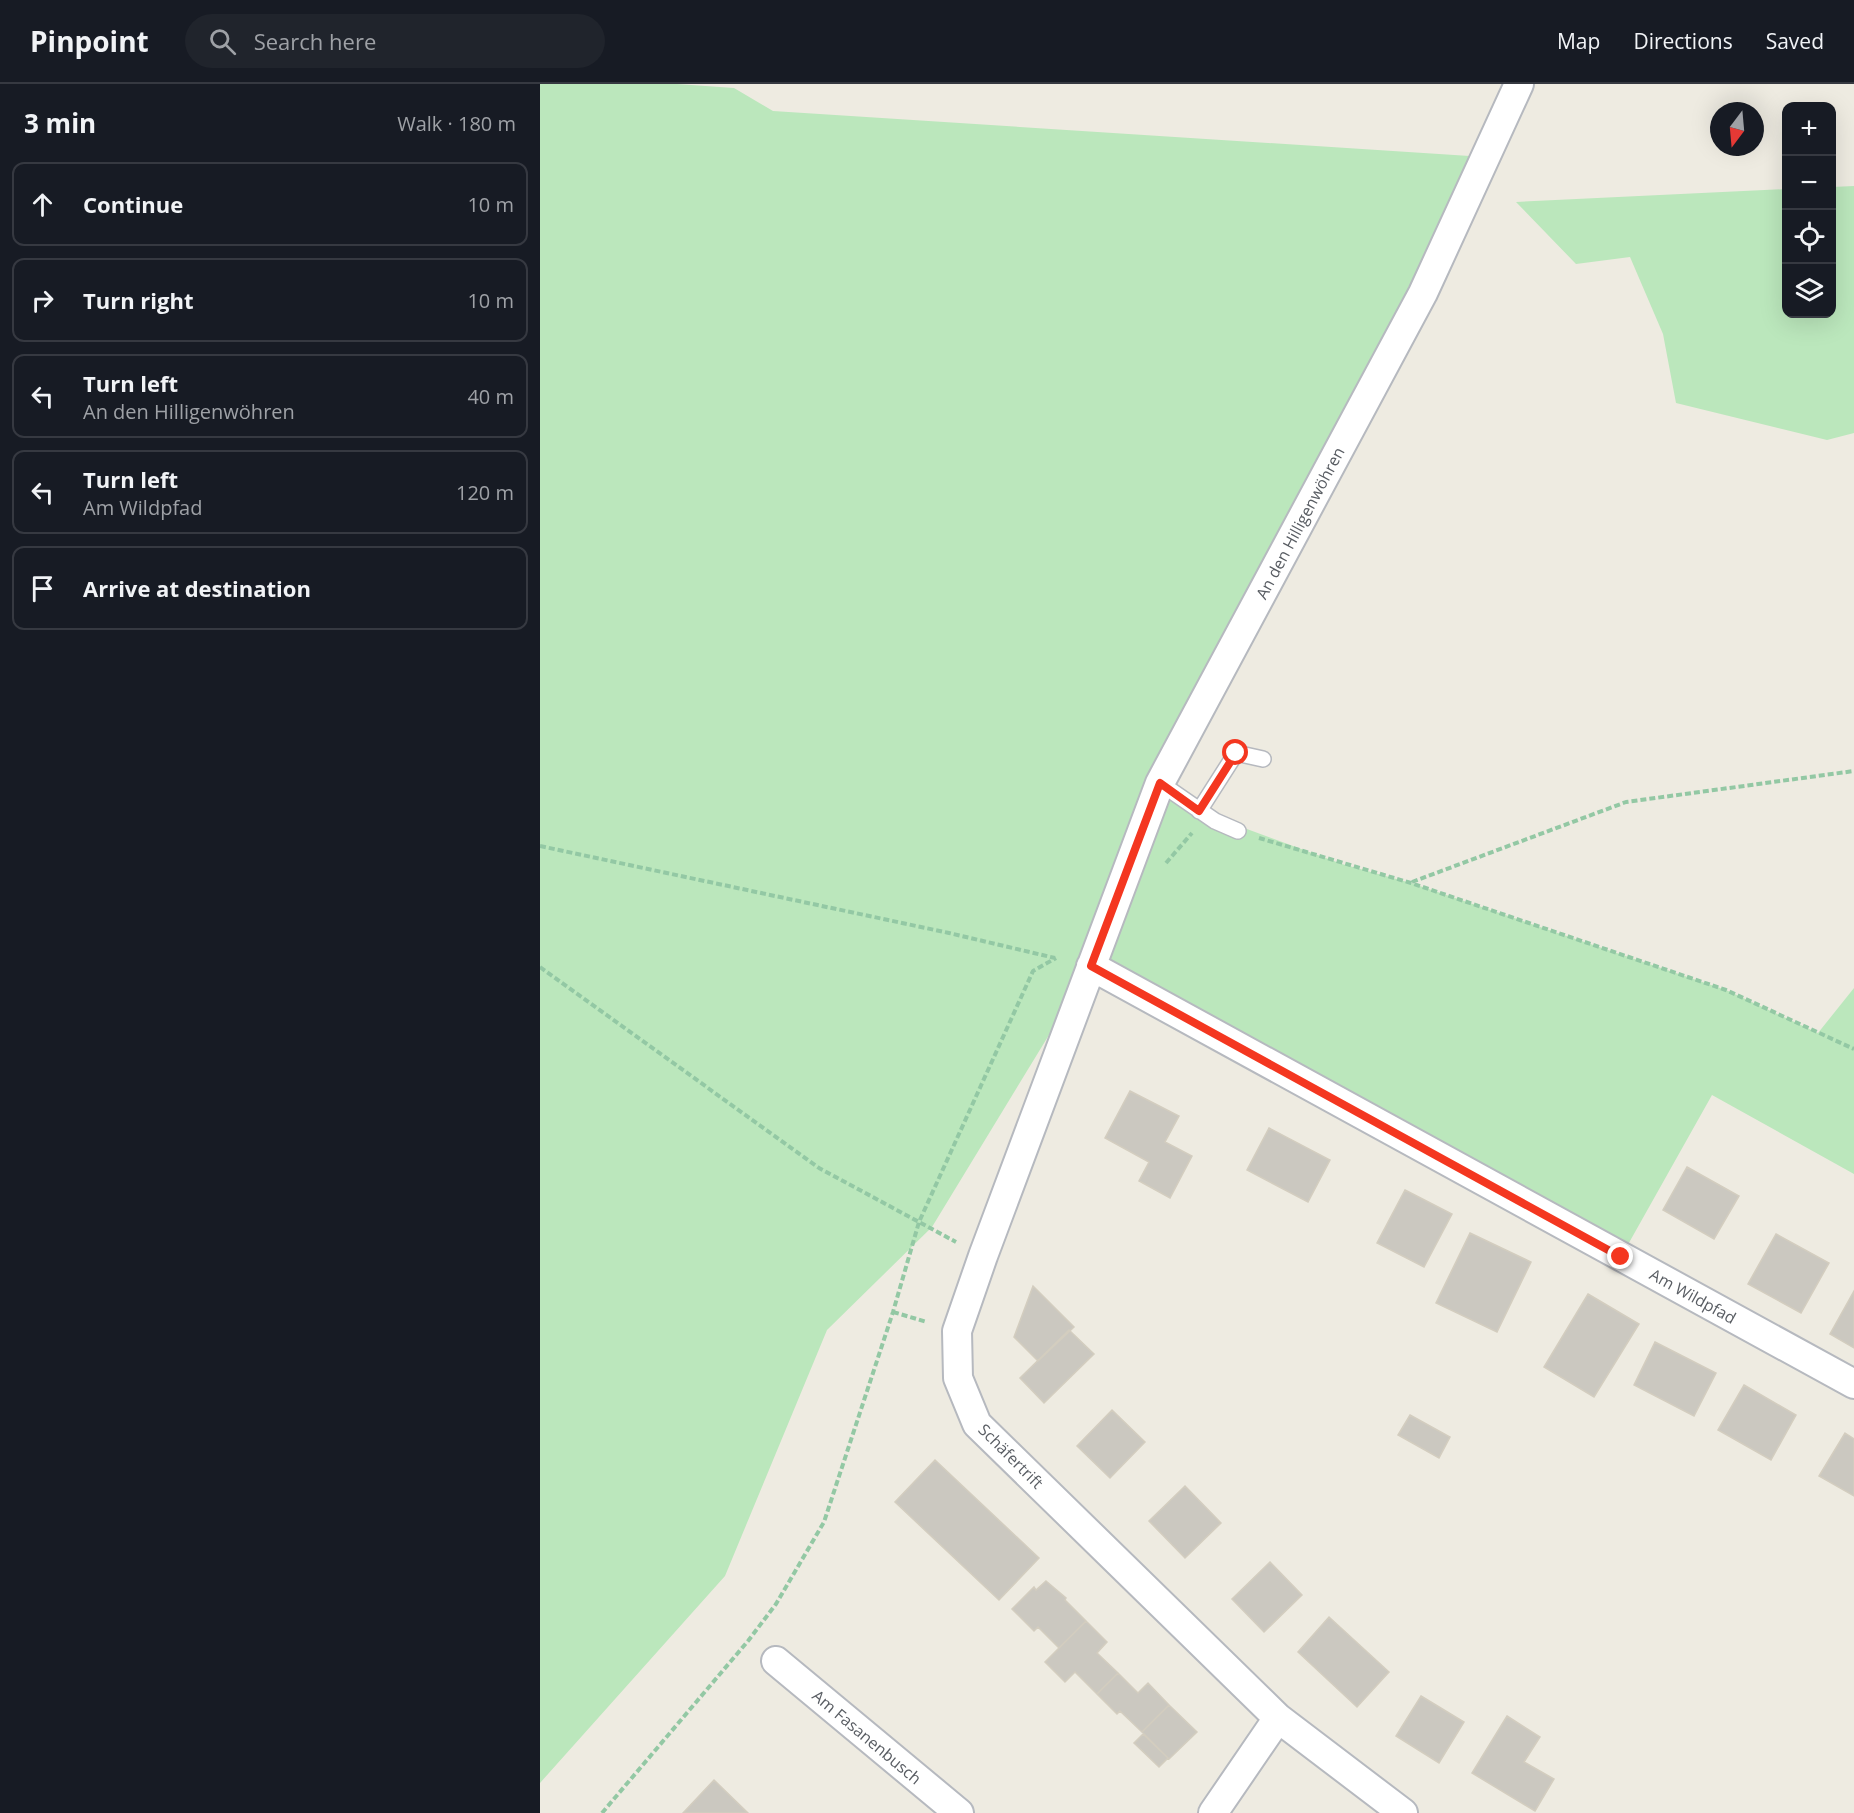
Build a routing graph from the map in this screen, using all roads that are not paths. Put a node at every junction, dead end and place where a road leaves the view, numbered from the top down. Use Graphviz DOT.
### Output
graph roads {
  1 [pos="1520,84"];
  2 [pos="1263,759"];
  3 [pos="1160,783"];
  4 [pos="1199,811"];
  5 [pos="1238,831"];
  6 [pos="1091,966"];
  7 [pos="1854,1384"];
  8 [pos="776,1661"];
  9 [pos="1278,1718"];
  10 [pos="958,1813"];
  11 [pos="1213,1813"];
  12 [pos="1403,1813"];
  1 -- 3 [label="street, An den Hilligenwöhren"];
  2 -- 4 [label="lane"];
  3 -- 4 [label="lane"];
  3 -- 6 [label="street, An den Hilligenwöhren"];
  4 -- 5 [label="lane"];
  6 -- 7 [label="street, Am Wildpfad"];
  6 -- 9 [label="street, Schäfertrift"];
  8 -- 10 [label="street, Am Fasanenbusch"];
  9 -- 11 [label="street"];
  9 -- 12 [label="street, Schäfertrift"];
}
